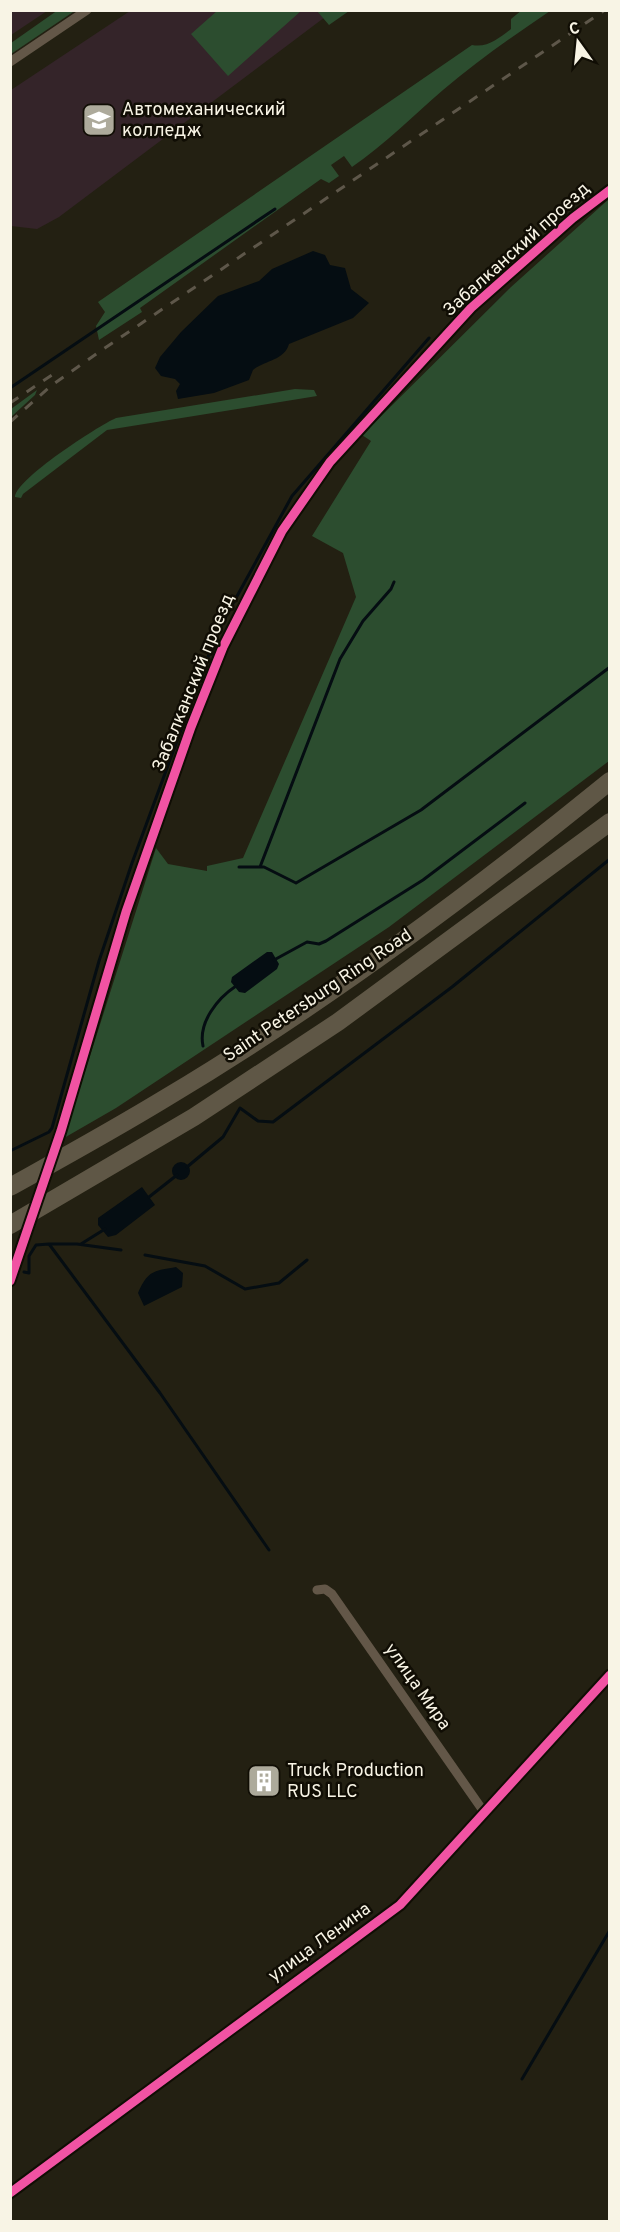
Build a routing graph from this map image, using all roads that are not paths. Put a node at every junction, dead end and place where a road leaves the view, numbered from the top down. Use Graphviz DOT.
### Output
graph roads {
  1 [pos="87,10"];
  2 [pos="10,62"];
  3 [pos="609,190"];
  4 [pos="609,781"];
  5 [pos="609,822"];
  6 [pos="10,1187"];
  7 [pos="10,1225"];
  8 [pos="10,1281"];
  9 [pos="317,1590"];
  10 [pos="609,1675"];
  11 [pos="484,1812"];
  12 [pos="10,2193"];
  1 -- 2 [label="street"];
  3 -- 8 [label="street, Забалканский проезд"];
  4 -- 6 [label="highway, Saint Petersburg Ring Road"];
  5 -- 7 [label="highway, Saint Petersburg Ring Road"];
  9 -- 11 [label="street, улица Мира"];
  10 -- 11 [label="street, улица Ленина"];
  11 -- 12 [label="street, улица Ленина"];
}
